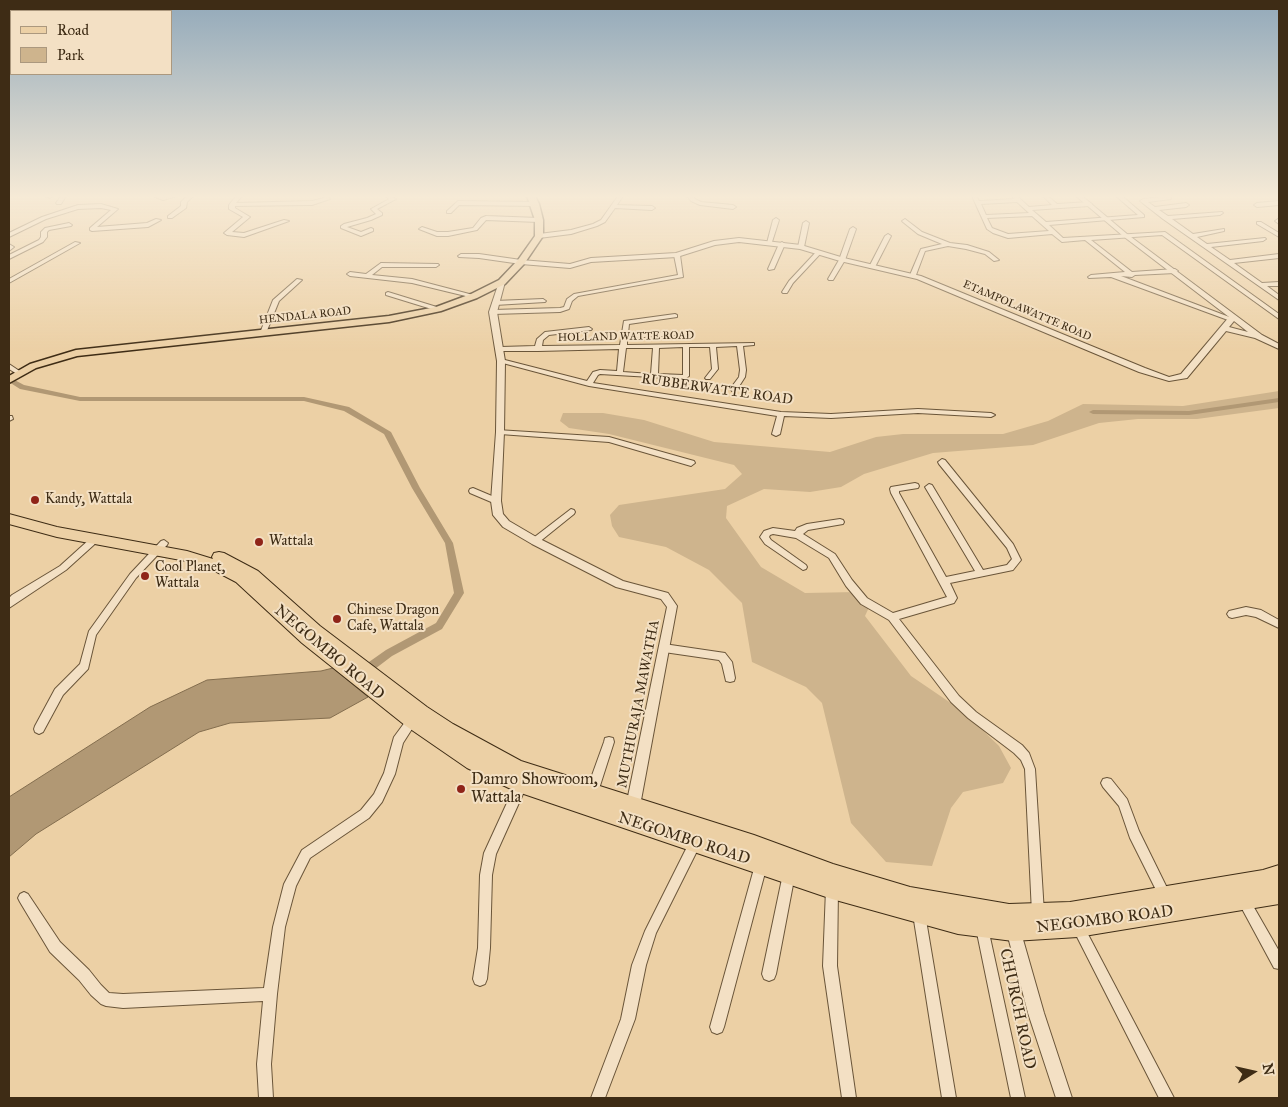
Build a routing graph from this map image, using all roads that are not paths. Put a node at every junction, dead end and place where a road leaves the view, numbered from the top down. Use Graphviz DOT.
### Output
graph roads {
  1 [pos="28,248"];
  2 [pos="69,248"];
  3 [pos="531,248"];
  4 [pos="698,248"];
  5 [pos="780,248"];
  6 [pos="803,248"];
  7 [pos="846,248"];
  8 [pos="882,248"];
  9 [pos="935,248"];
  10 [pos="969,248"];
  11 [pos="1098,248"];
  12 [pos="1143,248"];
  13 [pos="1183,248"];
  14 [pos="1208,248"];
  15 [pos="819,252"];
  16 [pos="677,254"];
  17 [pos="460,256"];
  18 [pos="1279,256"];
  19 [pos="9,257"];
  20 [pos="842,260"];
  21 [pos="996,260"];
  22 [pos="521,262"];
  23 [pos="1228,262"];
  24 [pos="436,265"];
  25 [pos="872,267"];
  26 [pos="771,269"];
  27 [pos="1175,271"];
  28 [pos="350,274"];
  29 [pos="913,275"];
  30 [pos="1112,275"];
  31 [pos="1132,275"];
  32 [pos="367,276"];
  33 [pos="1090,276"];
  34 [pos="831,279"];
  35 [pos="299,280"];
  36 [pos="9,281"];
  37 [pos="502,282"];
  38 [pos="1279,284"];
  39 [pos="1260,285"];
  40 [pos="785,292"];
  41 [pos="388,294"];
  42 [pos="474,296"];
  43 [pos="1279,298"];
  44 [pos="543,301"];
  45 [pos="494,308"];
  46 [pos="438,309"];
  47 [pos="675,316"];
  48 [pos="1279,317"];
  49 [pos="1231,318"];
  50 [pos="1224,328"];
  51 [pos="589,329"];
  52 [pos="263,333"];
  53 [pos="676,334"];
  54 [pos="625,336"];
  55 [pos="1259,337"];
  56 [pos="752,344"];
  57 [pos="656,346"];
  58 [pos="686,346"];
  59 [pos="713,346"];
  60 [pos="740,346"];
  61 [pos="623,347"];
  62 [pos="1279,347"];
  63 [pos="538,348"];
  64 [pos="501,349"];
  65 [pos="501,361"];
  66 [pos="9,366"];
  67 [pos="620,372"];
  68 [pos="14,376"];
  69 [pos="654,376"];
  70 [pos="708,378"];
  71 [pos="589,384"];
  72 [pos="734,389"];
  73 [pos="781,414"];
  74 [pos="991,415"];
  75 [pos="500,432"];
  76 [pos="776,434"];
  77 [pos="942,462"];
  78 [pos="691,463"];
  79 [pos="915,486"];
  80 [pos="929,487"];
  81 [pos="473,491"];
  82 [pos="496,501"];
  83 [pos="9,509"];
  84 [pos="571,512"];
  85 [pos="9,519"];
  86 [pos="840,522"];
  87 [pos="798,535"];
  88 [pos="94,540"];
  89 [pos="535,541"];
  90 [pos="161,547"];
  91 [pos="803,567"];
  92 [pos="981,574"];
  93 [pos="944,581"];
  94 [pos="9,604"];
  95 [pos="1232,614"];
  96 [pos="892,617"];
  97 [pos="1279,624"];
  98 [pos="664,648"];
  99 [pos="730,678"];
  100 [pos="388,694"];
  101 [pos="412,721"];
  102 [pos="39,729"];
  103 [pos="610,742"];
  104 [pos="1106,783"];
  105 [pos="521,784"];
  106 [pos="592,792"];
  107 [pos="631,814"];
  108 [pos="695,843"];
  109 [pos="761,865"];
  110 [pos="789,874"];
  111 [pos="1279,875"];
  112 [pos="832,889"];
  113 [pos="1279,894"];
  114 [pos="1165,896"];
  115 [pos="24,898"];
  116 [pos="1244,901"];
  117 [pos="1038,913"];
  118 [pos="919,914"];
  119 [pos="1074,919"];
  120 [pos="1011,922"];
  121 [pos="982,928"];
  122 [pos="1279,963"];
  123 [pos="769,974"];
  124 [pos="480,979"];
  125 [pos="270,994"];
  126 [pos="717,1028"];
  127 [pos="266,1098"];
  128 [pos="598,1098"];
  129 [pos="849,1098"];
  130 [pos="949,1098"];
  131 [pos="1018,1098"];
  132 [pos="1064,1098"];
  133 [pos="1167,1098"];
  1 -- 19 [label="street"];
  2 -- 36 [label="street"];
  3 -- 22 [label="main road, HENDALA ROAD"];
  4 -- 16 [label="street, ETAMPOLAWATTE ROAD"];
  5 -- 26 [label="street"];
  6 -- 15 [label="street, ETAMPOLAWATTE ROAD"];
  7 -- 20 [label="street"];
  8 -- 25 [label="street"];
  9 -- 29 [label="street"];
  10 -- 21 [label="street"];
  11 -- 31 [label="street"];
  12 -- 27 [label="street"];
  13 -- 48 [label="street"];
  14 -- 23 [label="street"];
  15 -- 20 [label="street, ETAMPOLAWATTE ROAD"];
  15 -- 40 [label="street"];
  16 -- 22 [label="street, ETAMPOLAWATTE ROAD"];
  16 -- 45 [label="street"];
  17 -- 22 [label="street"];
  18 -- 23 [label="street"];
  20 -- 25 [label="street, ETAMPOLAWATTE ROAD"];
  20 -- 34 [label="street"];
  22 -- 37 [label="main road, HENDALA ROAD"];
  23 -- 39 [label="street"];
  24 -- 32 [label="street"];
  25 -- 29 [label="street, ETAMPOLAWATTE ROAD"];
  27 -- 31 [label="street"];
  27 -- 49 [label="street"];
  28 -- 32 [label="street"];
  29 -- 50 [label="street, ETAMPOLAWATTE ROAD"];
  30 -- 31 [label="street"];
  30 -- 33 [label="street"];
  30 -- 49 [label="street"];
  32 -- 42 [label="street"];
  35 -- 52 [label="street"];
  37 -- 42 [label="main road, HENDALA ROAD"];
  37 -- 45 [label="street, MUTHURAJA MAWATHA"];
  38 -- 39 [label="street"];
  39 -- 43 [label="street"];
  41 -- 46 [label="street"];
  42 -- 46 [label="main road, HENDALA ROAD"];
  44 -- 45 [label="street"];
  45 -- 64 [label="street, MUTHURAJA MAWATHA"];
  46 -- 52 [label="main road, HENDALA ROAD"];
  47 -- 54 [label="street"];
  49 -- 50 [label="street, ETAMPOLAWATTE ROAD"];
  49 -- 55 [label="street"];
  50 -- 55 [label="street"];
  51 -- 63 [label="street"];
  52 -- 68 [label="main road, HENDALA ROAD"];
  53 -- 54 [label="street"];
  54 -- 61 [label="street"];
  55 -- 62 [label="street"];
  56 -- 60 [label="street, HOLLAND WATTE ROAD"];
  57 -- 58 [label="street, HOLLAND WATTE ROAD"];
  57 -- 61 [label="street, HOLLAND WATTE ROAD"];
  57 -- 69 [label="street"];
  58 -- 59 [label="street, HOLLAND WATTE ROAD"];
  58 -- 69 [label="street"];
  59 -- 60 [label="street, HOLLAND WATTE ROAD"];
  59 -- 70 [label="street"];
  60 -- 72 [label="street"];
  61 -- 63 [label="street, HOLLAND WATTE ROAD"];
  61 -- 67 [label="street"];
  63 -- 64 [label="street, HOLLAND WATTE ROAD"];
  64 -- 65 [label="street, MUTHURAJA MAWATHA"];
  65 -- 71 [label="street, RUBBERWATTE ROAD"];
  65 -- 75 [label="street, MUTHURAJA MAWATHA"];
  66 -- 68 [label="street"];
  67 -- 69 [label="street"];
  67 -- 71 [label="street"];
  71 -- 73 [label="street, RUBBERWATTE ROAD"];
  73 -- 74 [label="street, RUBBERWATTE ROAD"];
  73 -- 76 [label="street"];
  75 -- 78 [label="street"];
  75 -- 82 [label="street, MUTHURAJA MAWATHA"];
  77 -- 92 [label="street"];
  79 -- 93 [label="street"];
  80 -- 92 [label="street"];
  81 -- 82 [label="street"];
  82 -- 89 [label="street, MUTHURAJA MAWATHA"];
  83 -- 90 [label="highway, NEGOMBO ROAD"];
  84 -- 89 [label="street"];
  85 -- 88 [label="highway, NEGOMBO ROAD"];
  86 -- 87 [label="street"];
  87 -- 91 [label="street"];
  87 -- 96 [label="street"];
  88 -- 90 [label="highway, NEGOMBO ROAD"];
  88 -- 94 [label="street"];
  89 -- 98 [label="street, MUTHURAJA MAWATHA"];
  90 -- 100 [label="highway, NEGOMBO ROAD"];
  90 -- 102 [label="street"];
  92 -- 93 [label="street"];
  93 -- 96 [label="street"];
  95 -- 97 [label="street"];
  96 -- 117 [label="street"];
  98 -- 99 [label="street"];
  98 -- 107 [label="street, MUTHURAJA MAWATHA"];
  100 -- 101 [label="highway, NEGOMBO ROAD"];
  100 -- 106 [label="highway, NEGOMBO ROAD"];
  101 -- 105 [label="highway, NEGOMBO ROAD"];
  101 -- 125 [label="street"];
  103 -- 106 [label="street"];
  104 -- 114 [label="street"];
  105 -- 107 [label="highway, NEGOMBO ROAD"];
  105 -- 124 [label="street"];
  106 -- 107 [label="highway, NEGOMBO ROAD"];
  107 -- 108 [label="highway, NEGOMBO ROAD"];
  107 -- 120 [label="highway, NEGOMBO ROAD"];
  108 -- 109 [label="highway, NEGOMBO ROAD"];
  108 -- 128 [label="street"];
  109 -- 110 [label="highway, NEGOMBO ROAD"];
  109 -- 126 [label="street"];
  110 -- 112 [label="highway, NEGOMBO ROAD"];
  110 -- 123 [label="street"];
  111 -- 114 [label="highway, NEGOMBO ROAD"];
  112 -- 118 [label="highway, NEGOMBO ROAD"];
  112 -- 129 [label="street"];
  113 -- 116 [label="highway, NEGOMBO ROAD"];
  114 -- 119 [label="highway, NEGOMBO ROAD"];
  115 -- 125 [label="street"];
  116 -- 119 [label="highway, NEGOMBO ROAD"];
  116 -- 122 [label="street"];
  117 -- 119 [label="highway, NEGOMBO ROAD"];
  117 -- 120 [label="highway, NEGOMBO ROAD"];
  118 -- 121 [label="highway, NEGOMBO ROAD"];
  118 -- 130 [label="street"];
  119 -- 120 [label="highway, NEGOMBO ROAD"];
  119 -- 133 [label="street"];
  120 -- 121 [label="highway, NEGOMBO ROAD"];
  120 -- 132 [label="street"];
  121 -- 131 [label="street, CHURCH ROAD"];
  125 -- 127 [label="street"];
}
